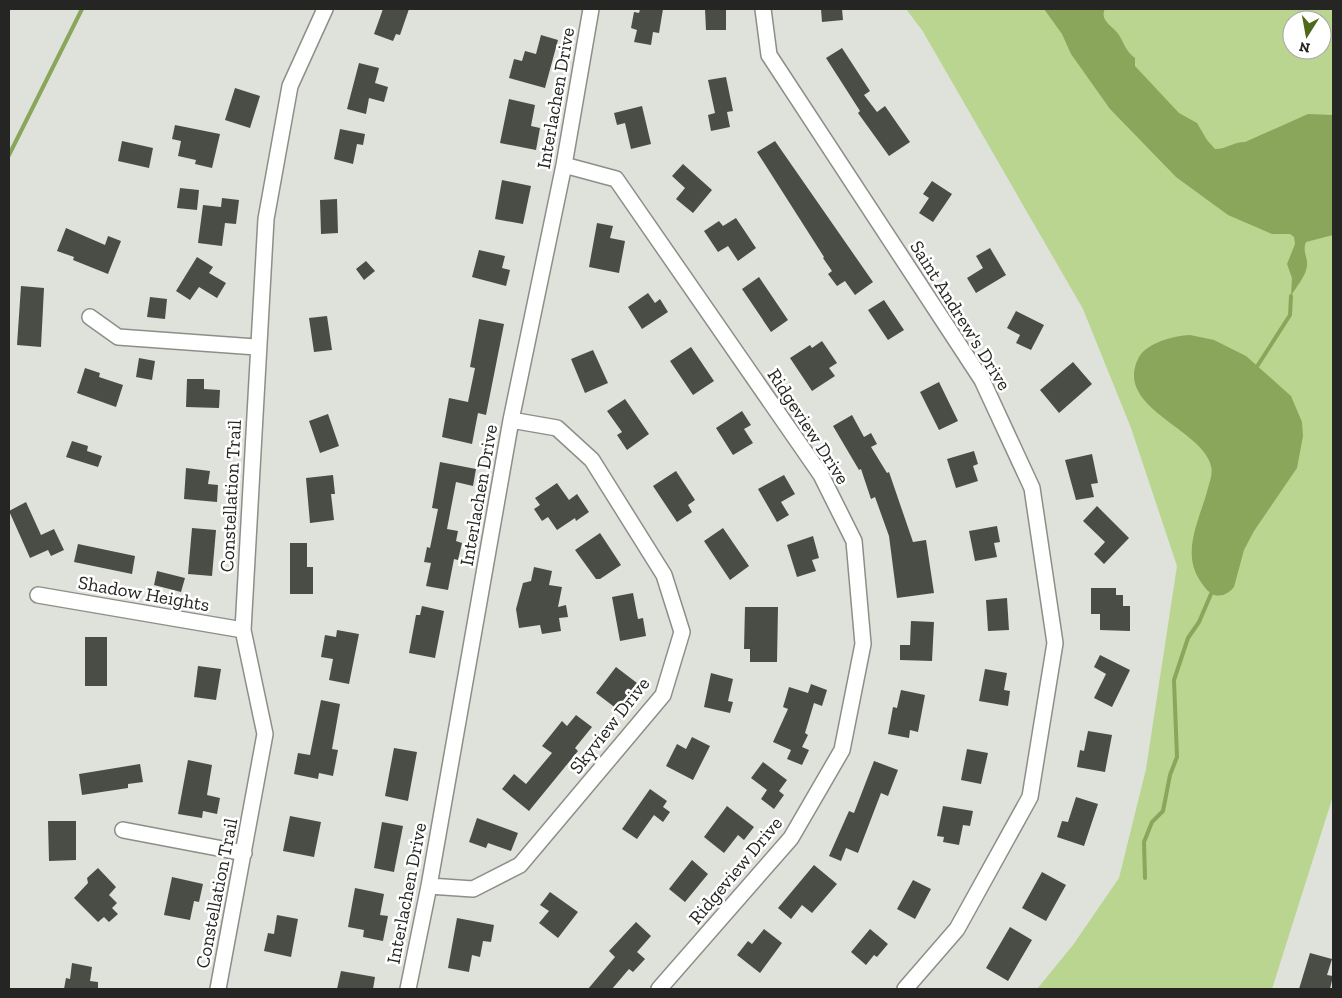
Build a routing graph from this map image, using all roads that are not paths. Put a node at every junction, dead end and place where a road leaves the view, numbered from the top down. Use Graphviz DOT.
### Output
graph roads {
  1 [pos="325,9"];
  2 [pos="591,9"];
  3 [pos="763,9"];
  4 [pos="564,165"];
  5 [pos="90,317"];
  6 [pos="258,347"];
  7 [pos="511,420"];
  8 [pos="38,595"];
  9 [pos="243,630"];
  10 [pos="123,830"];
  11 [pos="244,853"];
  12 [pos="429,886"];
  13 [pos="218,989"];
  14 [pos="408,989"];
  15 [pos="659,989"];
  16 [pos="905,989"];
  1 -- 6 [label="street, Constellation Trail"];
  2 -- 4 [label="street, Interlachen Drive"];
  3 -- 16 [label="street, Saint Andrew's Drive"];
  4 -- 7 [label="street, Interlachen Drive"];
  4 -- 15 [label="street, Ridgeview Drive"];
  5 -- 6 [label="street"];
  6 -- 9 [label="street, Constellation Trail"];
  7 -- 12 [label="street, Interlachen Drive"];
  7 -- 12 [label="street, Skyview Drive"];
  8 -- 9 [label="street, Shadow Heights"];
  9 -- 11 [label="street, Constellation Trail"];
  10 -- 11 [label="street"];
  11 -- 13 [label="street, Constellation Trail"];
  12 -- 14 [label="street, Interlachen Drive"];
}
